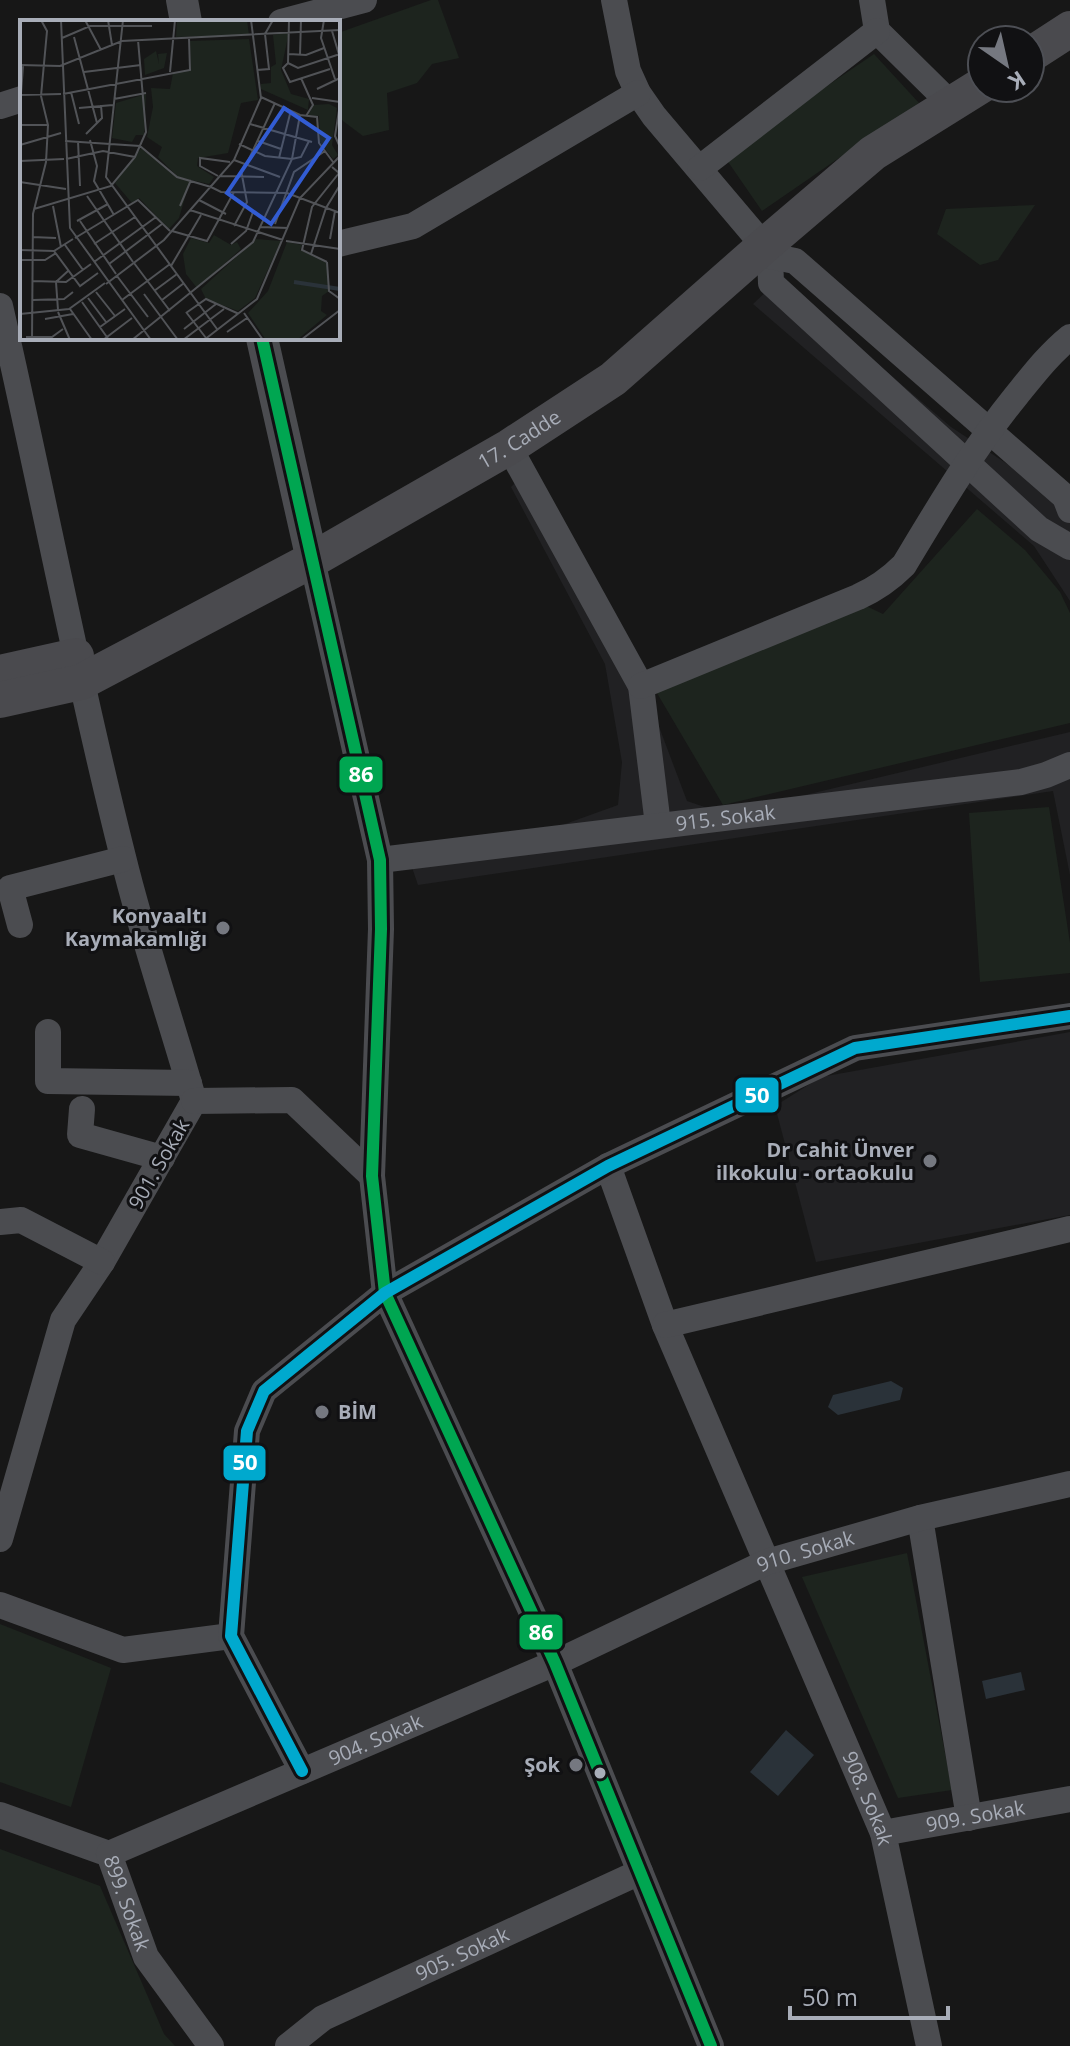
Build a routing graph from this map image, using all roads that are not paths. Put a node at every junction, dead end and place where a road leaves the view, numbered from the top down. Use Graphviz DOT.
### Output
graph roads {
  1 [pos="182,0"];
  2 [pos="364,0"];
  3 [pos="614,0"];
  4 [pos="872,0"];
  5 [pos="186,20"];
  6 [pos="289,20"];
  7 [pos="1070,29"];
  8 [pos="877,31"];
  9 [pos="1046,45"];
  10 [pos="638,93"];
  11 [pos="966,95"];
  12 [pos="20,100"];
  13 [pos="951,104"];
  14 [pos="0,106"];
  15 [pos="700,168"];
  16 [pos="340,244"];
  17 [pos="767,251"];
  18 [pos="0,306"];
  19 [pos="1070,337"];
  20 [pos="262,340"];
  21 [pos="989,429"];
  22 [pos="509,447"];
  23 [pos="967,461"];
  24 [pos="1070,510"];
  25 [pos="1070,547"];
  26 [pos="312,560"];
  27 [pos="79,669"];
  28 [pos="0,673"];
  29 [pos="641,686"];
  30 [pos="0,700"];
  31 [pos="1070,768"];
  32 [pos="658,825"];
  33 [pos="123,859"];
  34 [pos="380,860"];
  35 [pos="20,925"];
  36 [pos="1070,1016"];
  37 [pos="48,1032"];
  38 [pos="192,1092"];
  39 [pos="82,1109"];
  40 [pos="162,1158"];
  41 [pos="608,1166"];
  42 [pos="372,1176"];
  43 [pos="0,1222"];
  44 [pos="1070,1229"];
  45 [pos="102,1262"];
  46 [pos="385,1293"];
  47 [pos="665,1325"];
  48 [pos="1070,1484"];
  49 [pos="920,1518"];
  50 [pos="0,1539"];
  51 [pos="767,1562"];
  52 [pos="0,1605"];
  53 [pos="231,1636"];
  54 [pos="555,1663"];
  55 [pos="302,1771"];
  56 [pos="1070,1799"];
  57 [pos="0,1815"];
  58 [pos="969,1818"];
  59 [pos="883,1833"];
  60 [pos="109,1854"];
  61 [pos="640,1872"];
  62 [pos="211,2046"];
  63 [pos="288,2046"];
  64 [pos="711,2046"];
  65 [pos="929,2046"];
  1 -- 5 [label="street"];
  2 -- 6 [label="street"];
  3 -- 10 [label="street"];
  4 -- 8 [label="street"];
  7 -- 9 [label="main road"];
  8 -- 13 [label="street"];
  8 -- 15 [label="street"];
  10 -- 15 [label="street"];
  10 -- 16 [label="street"];
  11 -- 13 [label="main road, 17. Cadde"];
  12 -- 14 [label="street"];
  13 -- 17 [label="main road, 17. Cadde"];
  15 -- 17 [label="street"];
  17 -- 21 [label="street"];
  17 -- 22 [label="main road, 17. Cadde"];
  17 -- 23 [label="street"];
  18 -- 27 [label="street"];
  19 -- 21 [label="street"];
  20 -- 26 [label="street"];
  21 -- 23 [label="street"];
  21 -- 24 [label="street"];
  22 -- 26 [label="main road, 17. Cadde"];
  22 -- 29 [label="street"];
  23 -- 25 [label="street"];
  23 -- 29 [label="street"];
  26 -- 27 [label="main road, 17. Cadde"];
  26 -- 34 [label="street"];
  27 -- 28 [label="main road"];
  27 -- 30 [label="main road, 17. Cadde"];
  27 -- 33 [label="street"];
  29 -- 32 [label="street"];
  31 -- 32 [label="street, 915. Sokak"];
  32 -- 34 [label="street, 915. Sokak"];
  33 -- 35 [label="street"];
  33 -- 38 [label="street"];
  34 -- 42 [label="street"];
  36 -- 41 [label="street"];
  37 -- 38 [label="street"];
  38 -- 40 [label="street, 901. Sokak"];
  38 -- 42 [label="street"];
  39 -- 40 [label="street"];
  40 -- 45 [label="street, 901. Sokak"];
  41 -- 46 [label="street"];
  41 -- 47 [label="street, 908. Sokak"];
  42 -- 46 [label="street"];
  43 -- 45 [label="street"];
  44 -- 47 [label="street"];
  45 -- 50 [label="street, 901. Sokak"];
  46 -- 53 [label="street"];
  46 -- 54 [label="street"];
  47 -- 51 [label="street, 908. Sokak"];
  48 -- 49 [label="street, 910. Sokak"];
  49 -- 51 [label="street, 910. Sokak"];
  49 -- 58 [label="street"];
  51 -- 54 [label="street, 910. Sokak"];
  51 -- 59 [label="street, 908. Sokak"];
  52 -- 53 [label="street"];
  53 -- 55 [label="street"];
  54 -- 55 [label="street, 904. Sokak"];
  54 -- 61 [label="street"];
  55 -- 60 [label="street, 904. Sokak"];
  56 -- 58 [label="street, 909. Sokak"];
  57 -- 60 [label="street, 899. Sokak"];
  58 -- 59 [label="street, 909. Sokak"];
  59 -- 65 [label="street, 908. Sokak"];
  60 -- 62 [label="street, 899. Sokak"];
  61 -- 63 [label="street, 905. Sokak"];
  61 -- 64 [label="street"];
}
